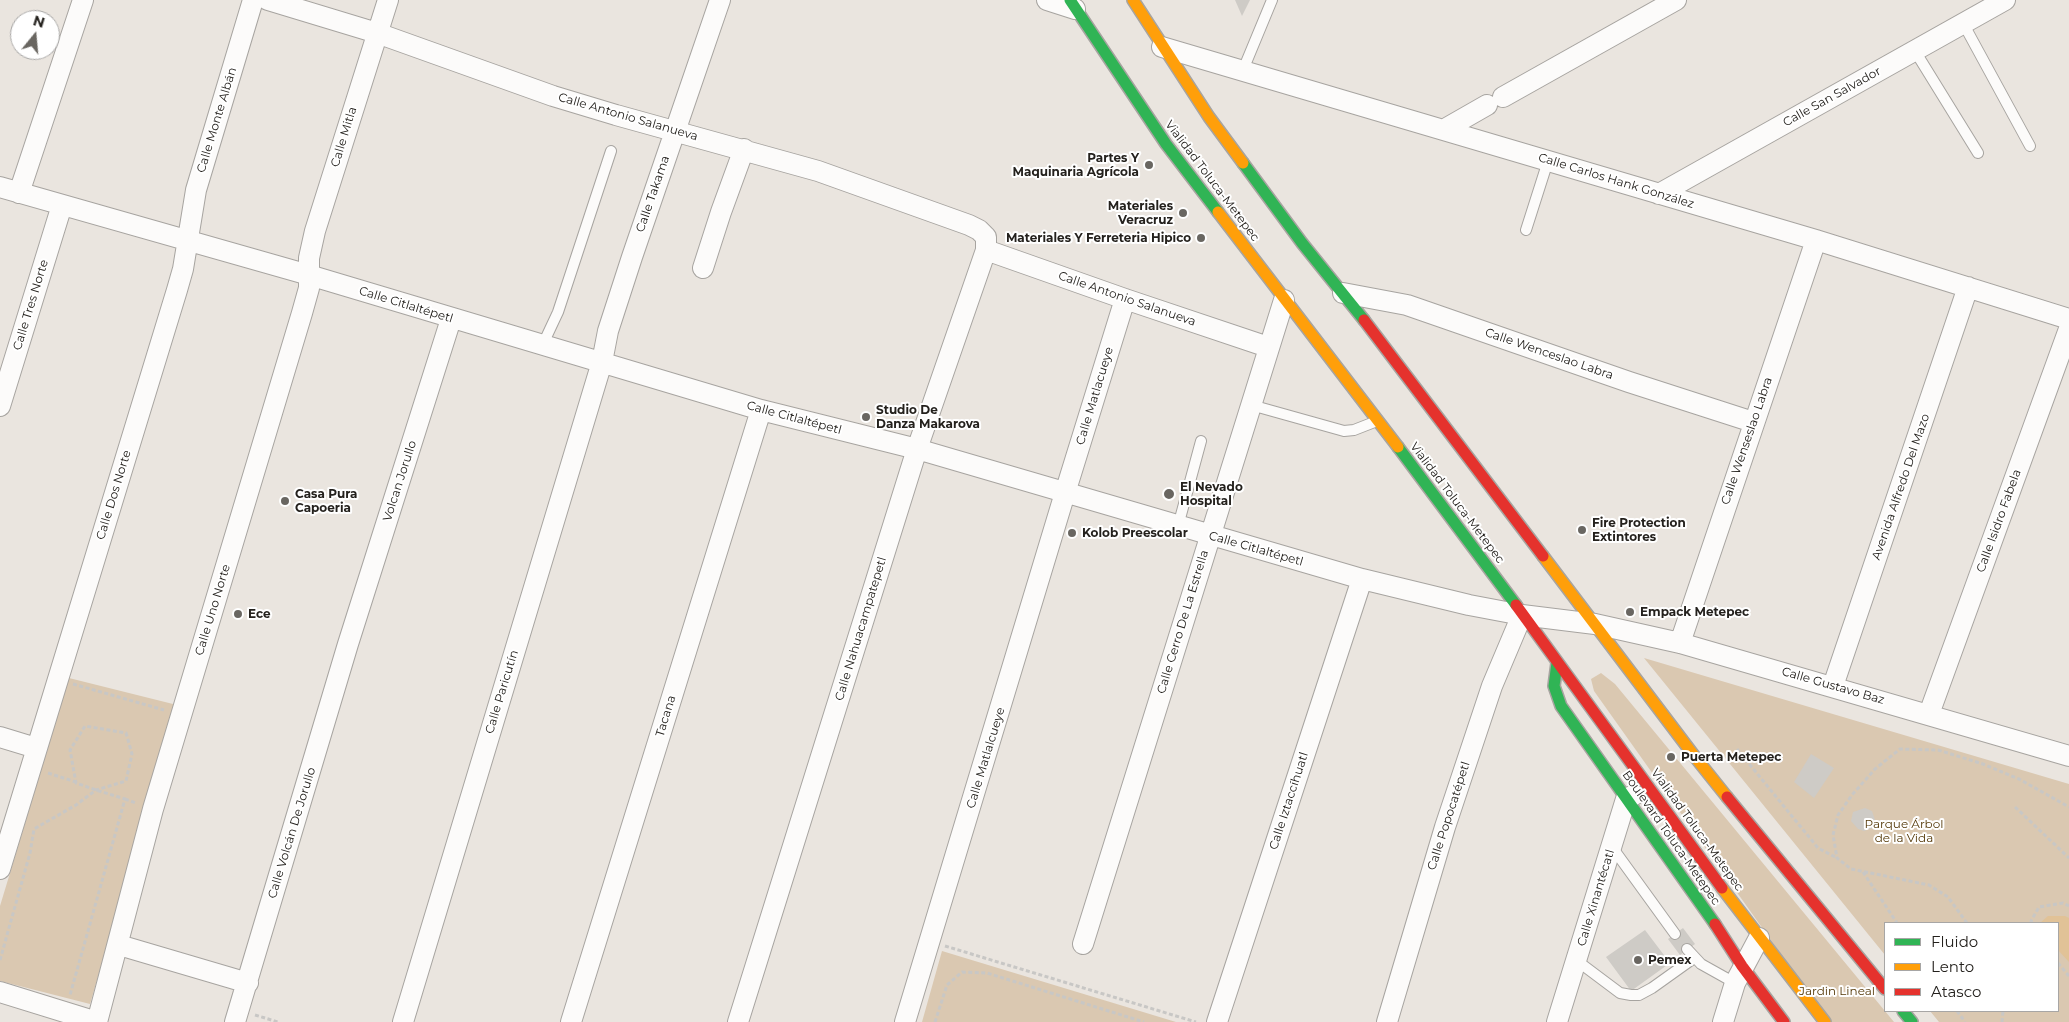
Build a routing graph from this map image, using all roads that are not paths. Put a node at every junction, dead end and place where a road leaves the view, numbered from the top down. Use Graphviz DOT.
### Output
graph roads {
  1 [pos="82,0"];
  2 [pos="253,0"];
  3 [pos="268,0"];
  4 [pos="388,0"];
  5 [pos="720,0"];
  6 [pos="1047,0"];
  7 [pos="1133,0"];
  8 [pos="1272,0"];
  9 [pos="1676,0"];
  10 [pos="2005,0"];
  11 [pos="1073,4"];
  12 [pos="1962,24"];
  13 [pos="377,33"];
  14 [pos="1162,47"];
  15 [pos="1914,51"];
  16 [pos="1243,70"];
  17 [pos="1445,129"];
  18 [pos="675,132"];
  19 [pos="2030,146"];
  20 [pos="744,149"];
  21 [pos="611,151"];
  22 [pos="1978,153"];
  23 [pos="1548,161"];
  24 [pos="0,187"];
  25 [pos="19,193"];
  26 [pos="1659,194"];
  27 [pos="62,205"];
  28 [pos="1526,230"];
  29 [pos="1816,240"];
  30 [pos="187,241"];
  31 [pos="986,243"];
  32 [pos="703,268"];
  33 [pos="309,275"];
  34 [pos="1968,287"];
  35 [pos="1343,293"];
  36 [pos="1125,299"];
  37 [pos="1284,300"];
  38 [pos="451,318"];
  39 [pos="2069,318"];
  40 [pos="2069,329"];
  41 [pos="543,344"];
  42 [pos="1268,347"];
  43 [pos="602,362"];
  44 [pos="1251,405"];
  45 [pos="0,406"];
  46 [pos="761,410"];
  47 [pos="1377,421"];
  48 [pos="1753,422"];
  49 [pos="1200,441"];
  50 [pos="917,449"];
  51 [pos="1065,493"];
  52 [pos="1178,526"];
  53 [pos="1210,536"];
  54 [pos="1362,579"];
  55 [pos="1522,614"];
  56 [pos="1595,624"];
  57 [pos="1680,643"];
  58 [pos="348,644"];
  59 [pos="1557,663"];
  60 [pos="1832,686"];
  61 [pos="1929,714"];
  62 [pos="0,737"];
  63 [pos="36,748"];
  64 [pos="2069,756"];
  65 [pos="1650,788"];
  66 [pos="1626,799"];
  67 [pos="1612,847"];
  68 [pos="0,868"];
  69 [pos="1676,934"];
  70 [pos="1759,938"];
  71 [pos="1083,944"];
  72 [pos="118,945"];
  73 [pos="1687,949"];
  74 [pos="1694,958"];
  75 [pos="1576,960"];
  76 [pos="1739,975"];
  77 [pos="248,983"];
  78 [pos="1884,988"];
  79 [pos="0,992"];
  80 [pos="1904,1012"];
  81 [pos="237,1016"];
  82 [pos="97,1022"];
  83 [pos="402,1022"];
  84 [pos="571,1022"];
  85 [pos="738,1022"];
  86 [pos="905,1022"];
  87 [pos="1217,1022"];
  88 [pos="1387,1022"];
  89 [pos="1556,1022"];
  90 [pos="1723,1022"];
  91 [pos="1784,1022"];
  92 [pos="1825,1022"];
  93 [pos="1912,1022"];
  1 -- 25 [label="street"];
  2 -- 30 [label="street, Calle Monte Albán"];
  3 -- 13 [label="street, Calle Antonio Salanueva"];
  4 -- 13 [label="street, Calle Mitla"];
  5 -- 18 [label="street, Calle Takama"];
  6 -- 11 [label="street"];
  7 -- 14 [label="main road"];
  8 -- 16 [label="lane"];
  9 -- 17 [label="street"];
  10 -- 12 [label="street, Calle San Salvador"];
  11 -- 37 [label="main road, Vialidad Toluca-Metepec"];
  12 -- 15 [label="street, Calle San Salvador"];
  12 -- 19 [label="lane"];
  13 -- 18 [label="street, Calle Antonio Salanueva"];
  13 -- 33 [label="street, Calle Mitla"];
  14 -- 16 [label="street, Calle Carlos Hank González"];
  14 -- 35 [label="main road"];
  15 -- 22 [label="lane"];
  15 -- 26 [label="street, Calle San Salvador"];
  16 -- 17 [label="street, Calle Carlos Hank González"];
  17 -- 23 [label="street, Calle Carlos Hank González"];
  18 -- 20 [label="street, Calle Antonio Salanueva"];
  18 -- 43 [label="street, Calle Takama"];
  20 -- 31 [label="street, Calle Antonio Salanueva"];
  20 -- 32 [label="street"];
  21 -- 41 [label="lane"];
  23 -- 26 [label="street, Calle Carlos Hank González"];
  23 -- 28 [label="lane"];
  24 -- 25 [label="street, Calle Citlaltépetl"];
  25 -- 27 [label="street, Calle Citlaltépetl"];
  26 -- 29 [label="street, Calle Carlos Hank González"];
  27 -- 30 [label="street, Calle Citlaltépetl"];
  27 -- 45 [label="street, Calle Tres Norte"];
  29 -- 34 [label="street, Calle Carlos Hank González"];
  29 -- 48 [label="street, Calle Wenseslao Labra"];
  30 -- 33 [label="street, Calle Citlaltépetl"];
  30 -- 63 [label="street, Calle Dos Norte"];
  31 -- 36 [label="street, Calle Antonio Salanueva"];
  31 -- 50 [label="street, Calle Nahuacampatepetl"];
  33 -- 38 [label="street, Calle Citlaltépetl"];
  33 -- 72 [label="street, Calle Uno Norte"];
  34 -- 39 [label="street, Calle Carlos Hank González"];
  34 -- 60 [label="street, Avenida Alfredo Del Mazo"];
  35 -- 48 [label="street, Calle Wenceslao Labra"];
  35 -- 56 [label="main road"];
  36 -- 42 [label="street, Calle Antonio Salanueva"];
  36 -- 51 [label="street, Calle Matlacueye"];
  37 -- 42 [label="street, Calle Cerro De La Estrella"];
  37 -- 47 [label="main road, Vialidad Toluca-Metepec"];
  38 -- 41 [label="street, Calle Citlaltépetl"];
  38 -- 58 [label="street, Volcan Jorullo"];
  40 -- 61 [label="street, Calle Isidro Fabela"];
  41 -- 43 [label="street, Calle Citlaltépetl"];
  42 -- 44 [label="street, Calle Cerro De La Estrella"];
  43 -- 46 [label="street, Calle Citlaltépetl"];
  43 -- 83 [label="street, Calle Paricutín"];
  44 -- 47 [label="lane"];
  44 -- 53 [label="street, Calle Cerro De La Estrella"];
  46 -- 50 [label="street, Calle Citlaltépetl"];
  46 -- 84 [label="street, Tacana"];
  47 -- 55 [label="main road, Vialidad Toluca-Metepec"];
  48 -- 57 [label="street, Calle Wenseslao Labra"];
  49 -- 52 [label="lane"];
  50 -- 51 [label="street, Calle Citlaltépetl"];
  50 -- 85 [label="street, Calle Nahuacampatepetl"];
  51 -- 52 [label="street, Calle Citlaltépetl"];
  51 -- 86 [label="street, Calle Matlalcueye"];
  52 -- 53 [label="street, Calle Citlaltépetl"];
  53 -- 54 [label="street, Calle Citlaltépetl"];
  53 -- 71 [label="street, Calle Cerro De La Estrella"];
  54 -- 55 [label="street, Calle Citlaltépetl"];
  54 -- 87 [label="street, Calle Iztaccíhuatl"];
  55 -- 56 [label="street, Calle Citlaltépetl"];
  55 -- 59 [label="main road, Vialidad Toluca-Metepec"];
  55 -- 88 [label="street, Calle Popocatépetl"];
  56 -- 57 [label="street, Calle Gustavo Baz"];
  56 -- 78 [label="main road"];
  57 -- 60 [label="street, Calle Gustavo Baz"];
  58 -- 77 [label="street, Calle Volcán De Jorullo"];
  59 -- 65 [label="main road, Vialidad Toluca-Metepec"];
  59 -- 66 [label="main road, Boulevard Toluca-Metepec"];
  60 -- 61 [label="street, Calle Gustavo Baz"];
  61 -- 64 [label="street, Calle Gustavo Baz"];
  62 -- 63 [label="street"];
  63 -- 68 [label="street, Calle Dos Norte"];
  65 -- 66 [label="street"];
  65 -- 70 [label="main road, Vialidad Toluca-Metepec"];
  66 -- 67 [label="street, Calle Xinantécatl"];
  66 -- 76 [label="main road, Boulevard Toluca-Metepec"];
  67 -- 69 [label="lane"];
  67 -- 75 [label="street, Calle Xinantécatl"];
  70 -- 76 [label="street"];
  70 -- 92 [label="main road, Vialidad Toluca-Metepec"];
  72 -- 77 [label="street"];
  72 -- 82 [label="street, Calle Uno Norte"];
  73 -- 74 [label="lane"];
  74 -- 75 [label="lane"];
  74 -- 76 [label="lane"];
  75 -- 89 [label="street, Calle Xinantécatl"];
  76 -- 90 [label="street"];
  76 -- 91 [label="main road, Boulevard Toluca-Metepec"];
  77 -- 81 [label="street, Calle Volcán De Jorullo"];
  79 -- 82 [label="street"];
  80 -- 93 [label="main road"];
}
